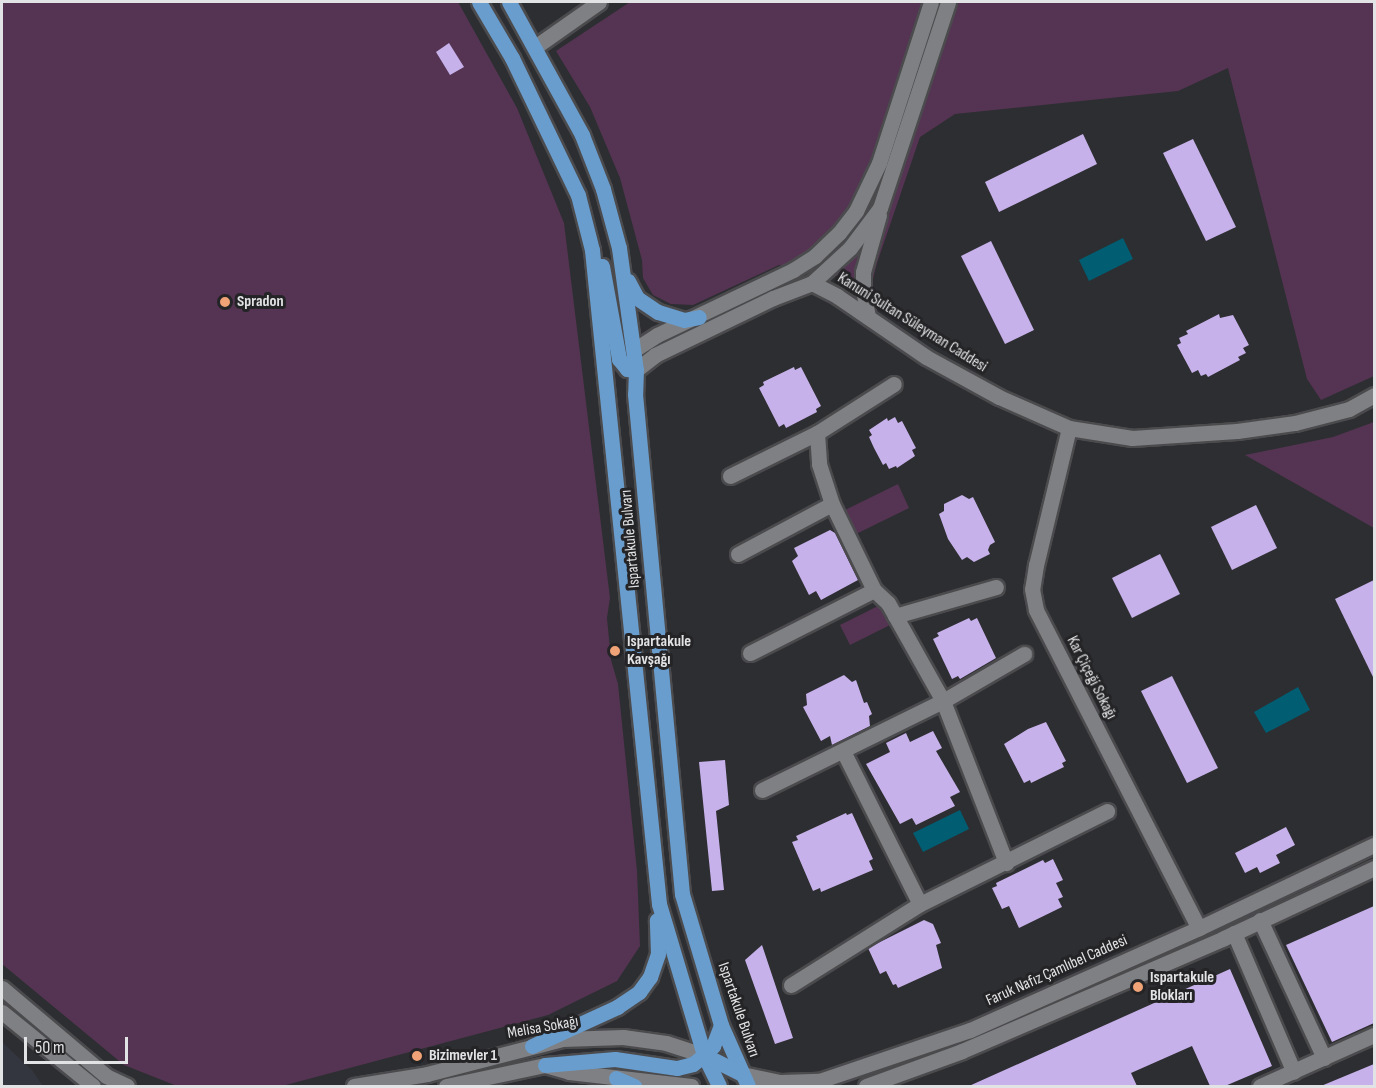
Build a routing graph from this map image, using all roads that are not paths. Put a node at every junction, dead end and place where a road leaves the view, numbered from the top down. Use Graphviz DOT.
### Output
graph roads {
  1 [pos="479,2"];
  2 [pos="509,2"];
  3 [pos="599,2"];
  4 [pos="931,2"];
  5 [pos="948,2"];
  6 [pos="535,47"];
  7 [pos="880,207"];
  8 [pos="585,215"];
  9 [pos="619,248"];
  10 [pos="815,256"];
  11 [pos="812,283"];
  12 [pos="699,317"];
  13 [pos="868,317"];
  14 [pos="634,350"];
  15 [pos="619,358"];
  16 [pos="636,370"];
  17 [pos="606,375"];
  18 [pos="894,384"];
  19 [pos="1374,395"];
  20 [pos="1070,428"];
  21 [pos="817,433"];
  22 [pos="730,476"];
  23 [pos="832,504"];
  24 [pos="738,554"];
  25 [pos="996,587"];
  26 [pos="874,590"];
  27 [pos="895,616"];
  28 [pos="750,653"];
  29 [pos="1024,654"];
  30 [pos="943,701"];
  31 [pos="843,751"];
  32 [pos="762,790"];
  33 [pos="1107,811"];
  34 [pos="1374,845"];
  35 [pos="1006,863"];
  36 [pos="1374,868"];
  37 [pos="657,890"];
  38 [pos="920,904"];
  39 [pos="1260,920"];
  40 [pos="1206,925"];
  41 [pos="1184,935"];
  42 [pos="1227,936"];
  43 [pos="1191,952"];
  44 [pos="791,985"];
  45 [pos="2,988"];
  46 [pos="2,1012"];
  47 [pos="721,1025"];
  48 [pos="1374,1035"];
  49 [pos="532,1046"];
  50 [pos="704,1055"];
  51 [pos="1324,1058"];
  52 [pos="545,1065"];
  53 [pos="1294,1072"];
  54 [pos="616,1078"];
  55 [pos="745,1080"];
  56 [pos="93,1086"];
  57 [pos="127,1086"];
  58 [pos="354,1086"];
  59 [pos="446,1086"];
  60 [pos="634,1086"];
  61 [pos="691,1086"];
  62 [pos="719,1086"];
  63 [pos="866,1086"];
  64 [pos="1260,1086"];
  1 -- 8 [label="main road, Ispartakule Bulvarı"];
  2 -- 6 [label="main road, Ispartakule Bulvarı"];
  3 -- 6 [label="street"];
  4 -- 10 [label="street"];
  5 -- 7 [label="street"];
  6 -- 9 [label="main road, Ispartakule Bulvarı"];
  7 -- 11 [label="street"];
  7 -- 13 [label="street"];
  8 -- 15 [label="main road"];
  8 -- 17 [label="main road, Ispartakule Bulvarı"];
  9 -- 12 [label="main road"];
  9 -- 14 [label="main road, Ispartakule Bulvarı"];
  10 -- 11 [label="street"];
  10 -- 12 [label="street"];
  11 -- 13 [label="street, Kanuni Sultan Süleyman Caddesi"];
  11 -- 16 [label="street"];
  12 -- 14 [label="street"];
  13 -- 20 [label="street, Kanuni Sultan Süleyman Caddesi"];
  14 -- 15 [label="main road"];
  14 -- 16 [label="main road, Ispartakule Bulvarı"];
  15 -- 16 [label="main road"];
  15 -- 17 [label="main road"];
  16 -- 47 [label="main road, Ispartakule Bulvarı"];
  17 -- 37 [label="main road, Ispartakule Bulvarı"];
  18 -- 21 [label="street"];
  19 -- 20 [label="street, Kanuni Sultan Süleyman Caddesi"];
  20 -- 40 [label="street, Kar Çiçeği Sokağı"];
  21 -- 22 [label="street"];
  21 -- 23 [label="street"];
  23 -- 24 [label="street"];
  23 -- 26 [label="street"];
  25 -- 27 [label="street"];
  26 -- 27 [label="street"];
  26 -- 28 [label="street"];
  27 -- 30 [label="street"];
  29 -- 30 [label="street"];
  30 -- 31 [label="street"];
  30 -- 35 [label="street"];
  31 -- 32 [label="street"];
  31 -- 38 [label="street"];
  33 -- 35 [label="street"];
  34 -- 40 [label="street, Faruk Nafız Çamlıbel Caddesi"];
  35 -- 38 [label="street"];
  36 -- 39 [label="street"];
  37 -- 49 [label="main road"];
  37 -- 50 [label="main road, Ispartakule Bulvarı"];
  38 -- 44 [label="street"];
  39 -- 42 [label="street"];
  39 -- 51 [label="street"];
  40 -- 41 [label="street, Faruk Nafız Çamlıbel Caddesi"];
  40 -- 42 [label="street, Kar Çiçeği Sokağı"];
  41 -- 43 [label="street"];
  41 -- 55 [label="street, Faruk Nafız Çamlıbel Caddesi"];
  42 -- 43 [label="street"];
  42 -- 53 [label="street, Kar Çiçeği Sokağı"];
  43 -- 63 [label="street"];
  45 -- 57 [label="street"];
  46 -- 56 [label="street"];
  47 -- 50 [label="main road"];
  47 -- 55 [label="main road, Ispartakule Bulvarı"];
  48 -- 51 [label="street"];
  49 -- 50 [label="street, Melisa Sokağı"];
  49 -- 58 [label="street, Melisa Sokağı"];
  50 -- 52 [label="main road"];
  50 -- 55 [label="main road"];
  50 -- 62 [label="main road, Ispartakule Bulvarı"];
  51 -- 53 [label="street"];
  52 -- 54 [label="street"];
  52 -- 59 [label="street"];
  53 -- 64 [label="street"];
  54 -- 60 [label="main road"];
  54 -- 61 [label="street"];
}
